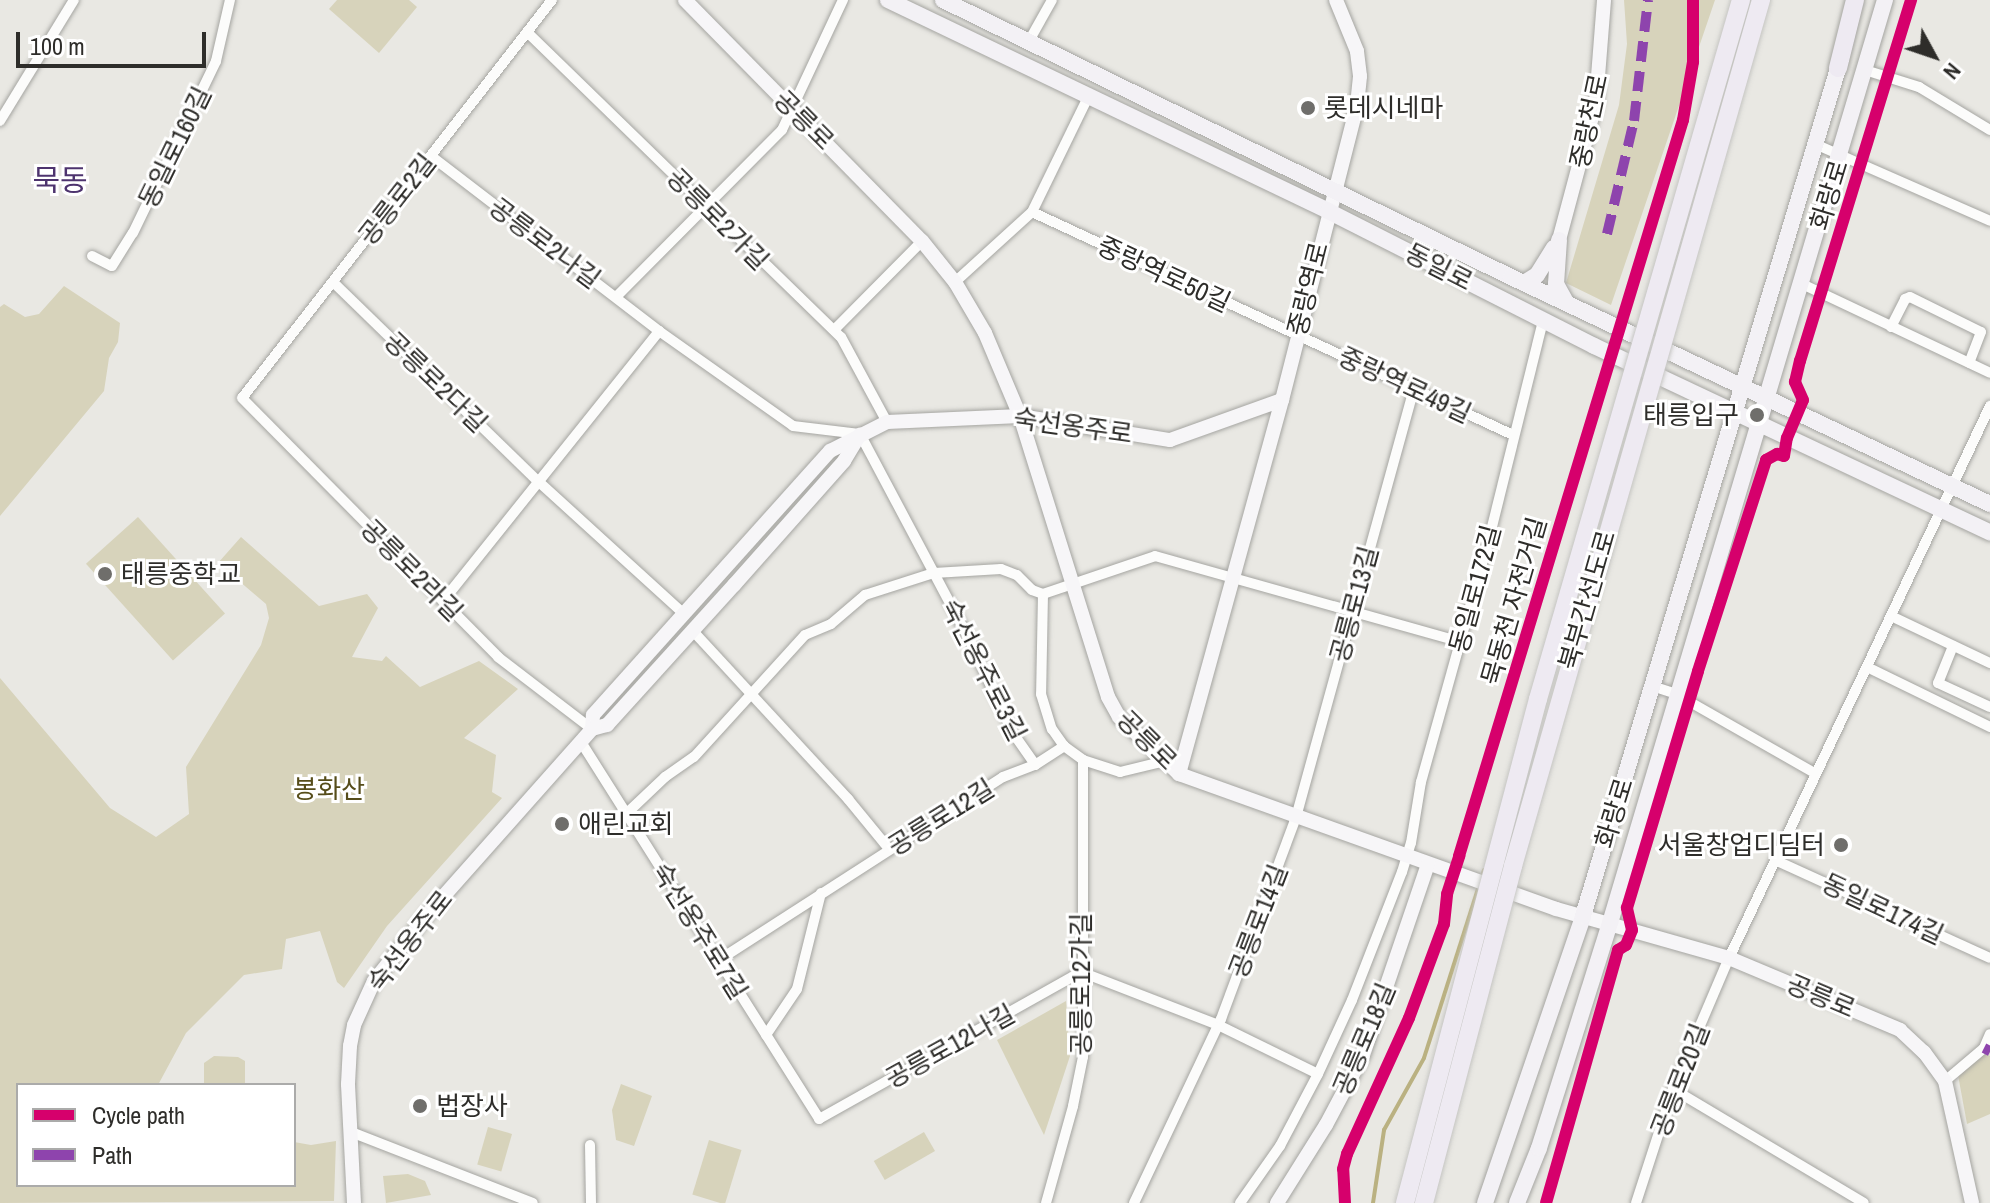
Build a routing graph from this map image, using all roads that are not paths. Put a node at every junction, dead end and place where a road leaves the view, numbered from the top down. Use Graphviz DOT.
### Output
graph roads {
  1 [pos="74,0"];
  2 [pos="230,0"];
  3 [pos="552,0"];
  4 [pos="685,0"];
  5 [pos="843,0"];
  6 [pos="888,0"];
  7 [pos="943,0"];
  8 [pos="1052,0"];
  9 [pos="1336,0"];
  10 [pos="1604,0"];
  11 [pos="1741,0"];
  12 [pos="1761,0"];
  13 [pos="1857,0"];
  14 [pos="1885,0"];
  15 [pos="527,32"];
  16 [pos="1029,41"];
  17 [pos="1047,49"];
  18 [pos="1838,68"];
  19 [pos="1037,69"];
  20 [pos="1865,70"];
  21 [pos="1122,85"];
  22 [pos="1089,95"];
  23 [pos="1112,106"];
  24 [pos="793,109"];
  25 [pos="0,121"];
  26 [pos="1990,130"];
  27 [pos="1815,144"];
  28 [pos="1839,153"];
  29 [pos="431,156"];
  30 [pos="1267,156"];
  31 [pos="1257,176"];
  32 [pos="1335,189"];
  33 [pos="707,205"];
  34 [pos="1328,211"];
  35 [pos="1032,212"];
  36 [pos="1990,221"];
  37 [pos="1559,240"];
  38 [pos="922,241"];
  39 [pos="92,256"];
  40 [pos="333,282"];
  41 [pos="955,282"];
  42 [pos="1524,283"];
  43 [pos="1800,283"];
  44 [pos="617,296"];
  45 [pos="1567,303"];
  46 [pos="1543,320"];
  47 [pos="1891,327"];
  48 [pos="834,330"];
  49 [pos="659,331"];
  50 [pos="1296,335"];
  51 [pos="1969,363"];
  52 [pos="1990,373"];
  53 [pos="1741,385"];
  54 [pos="1413,392"];
  55 [pos="1765,397"];
  56 [pos="242,398"];
  57 [pos="1282,400"];
  58 [pos="1990,406"];
  59 [pos="1734,411"];
  60 [pos="1020,416"];
  61 [pos="887,422"];
  62 [pos="1757,422"];
  63 [pos="860,434"];
  64 [pos="1513,435"];
  65 [pos="539,482"];
  66 [pos="1951,486"];
  67 [pos="1990,504"];
  68 [pos="1941,509"];
  69 [pos="1990,532"];
  70 [pos="934,573"];
  71 [pos="1233,579"];
  72 [pos="1071,583"];
  73 [pos="1043,594"];
  74 [pos="443,601"];
  75 [pos="1352,613"];
  76 [pos="685,615"];
  77 [pos="1891,616"];
  78 [pos="693,631"];
  79 [pos="1461,642"];
  80 [pos="1953,646"];
  81 [pos="1990,663"];
  82 [pos="1867,667"];
  83 [pos="1652,686"];
  84 [pos="1676,694"];
  85 [pos="752,695"];
  86 [pos="1973,699"];
  87 [pos="1990,707"];
  88 [pos="1966,714"];
  89 [pos="1990,727"];
  90 [pos="592,729"];
  91 [pos="581,742"];
  92 [pos="1064,746"];
  93 [pos="1083,760"];
  94 [pos="1165,761"];
  95 [pos="1035,765"];
  96 [pos="1179,774"];
  97 [pos="1816,774"];
  98 [pos="626,814"];
  99 [pos="1296,817"];
  100 [pos="889,849"];
  101 [pos="1407,857"];
  102 [pos="1775,860"];
  103 [pos="1433,866"];
  104 [pos="821,893"];
  105 [pos="1583,916"];
  106 [pos="1610,923"];
  107 [pos="1729,958"];
  108 [pos="1990,958"];
  109 [pos="719,960"];
  110 [pos="1081,972"];
  111 [pos="1218,1025"];
  112 [pos="1990,1034"];
  113 [pos="766,1035"];
  114 [pos="1987,1050"];
  115 [pos="1318,1074"];
  116 [pos="1945,1081"];
  117 [pos="1673,1089"];
  118 [pos="819,1119"];
  119 [pos="351,1132"];
  120 [pos="590,1145"];
  121 [pos="354,1203"];
  122 [pos="533,1203"];
  123 [pos="591,1203"];
  124 [pos="1046,1203"];
  125 [pos="1134,1203"];
  126 [pos="1240,1203"];
  127 [pos="1277,1203"];
  128 [pos="1405,1203"];
  129 [pos="1424,1203"];
  130 [pos="1485,1203"];
  131 [pos="1517,1203"];
  132 [pos="1636,1203"];
  133 [pos="1864,1203"];
  134 [pos="1972,1203"];
  1 -- 25 [label="street"];
  2 -- 39 [label="street, 동일로160길"];
  3 -- 15 [label="street, 공릉로2길"];
  4 -- 24 [label="street, 공릉로"];
  5 -- 24 [label="street"];
  6 -- 19 [label="main road, 동일로"];
  7 -- 16 [label="main road, 동일로"];
  8 -- 16 [label="street"];
  9 -- 32 [label="street, 중랑역로"];
  10 -- 37 [label="street, 중랑천로"];
  11 -- 128 [label="highway, 북부간선도로, bridge"];
  12 -- 129 [label="highway, 북부간선도로, bridge"];
  13 -- 18 [label="highway"];
  14 -- 20 [label="main road, 화랑로"];
  15 -- 29 [label="street, 공릉로2길"];
  15 -- 33 [label="street, 공릉로2가길"];
  16 -- 17 [label="main road, 동일로"];
  17 -- 19 [label="main road"];
  17 -- 21 [label="main road, 동일로"];
  18 -- 27 [label="main road, 화랑로"];
  19 -- 22 [label="main road, 동일로"];
  20 -- 26 [label="street"];
  20 -- 28 [label="main road, 화랑로"];
  21 -- 23 [label="main road"];
  21 -- 30 [label="main road, 동일로"];
  22 -- 23 [label="main road, 동일로"];
  22 -- 35 [label="street"];
  23 -- 31 [label="main road, 동일로"];
  24 -- 33 [label="street"];
  24 -- 38 [label="street, 공릉로"];
  27 -- 28 [label="street, 화랑로"];
  27 -- 53 [label="main road, 화랑로"];
  28 -- 36 [label="street, 화랑로"];
  28 -- 43 [label="main road, 화랑로"];
  29 -- 40 [label="street, 공릉로2길"];
  29 -- 44 [label="street, 공릉로2나길"];
  30 -- 31 [label="main road"];
  30 -- 32 [label="main road, 동일로"];
  31 -- 34 [label="main road, 동일로"];
  32 -- 34 [label="street, 중랑역로"];
  32 -- 42 [label="main road, 동일로"];
  33 -- 44 [label="street"];
  33 -- 48 [label="street, 공릉로2가길"];
  34 -- 46 [label="main road, 동일로"];
  34 -- 50 [label="street, 중랑역로"];
  35 -- 41 [label="street"];
  35 -- 50 [label="street, 중랑역로50길"];
  37 -- 42 [label="main road"];
  37 -- 45 [label="main road"];
  38 -- 41 [label="street, 공릉로"];
  38 -- 48 [label="street"];
  40 -- 56 [label="street, 공릉로2길"];
  40 -- 65 [label="street, 공릉로2다길"];
  41 -- 60 [label="street, 공릉로"];
  42 -- 45 [label="main road, 동일로"];
  43 -- 47 [label="street"];
  43 -- 55 [label="main road, 화랑로"];
  44 -- 49 [label="street, 공릉로2나길"];
  45 -- 53 [label="main road, 동일로, bridge"];
  46 -- 59 [label="main road, 동일로, bridge"];
  46 -- 64 [label="street, 동일로172길"];
  47 -- 51 [label="street"];
  47 -- 51 [label="street"];
  48 -- 61 [label="street, 공릉로2가길"];
  49 -- 63 [label="street, 공릉로2나길"];
  49 -- 65 [label="street"];
  50 -- 54 [label="street, 중랑역로49길"];
  50 -- 57 [label="street, 중랑역로"];
  51 -- 52 [label="street"];
  53 -- 55 [label="main road, 동일로"];
  53 -- 59 [label="main road, 화랑로"];
  54 -- 64 [label="street, 중랑역로49길"];
  54 -- 75 [label="street, 공릉로13길"];
  55 -- 62 [label="main road, 화랑로"];
  55 -- 66 [label="main road, 동일로"];
  56 -- 74 [label="street, 공릉로2라길"];
  57 -- 60 [label="street, 숙선옹주로"];
  57 -- 71 [label="street, 중랑역로"];
  58 -- 66 [label="street"];
  59 -- 62 [label="main road, 동일로"];
  59 -- 83 [label="main road, 화랑로"];
  60 -- 61 [label="street, 숙선옹주로"];
  60 -- 72 [label="street, 공릉로"];
  61 -- 63 [label="street, 숙선옹주로"];
  62 -- 68 [label="main road, 동일로"];
  62 -- 84 [label="main road, 화랑로"];
  63 -- 70 [label="street, 숙선옹주로3길"];
  63 -- 76 [label="street, 숙선옹주로"];
  63 -- 78 [label="street, 숙선옹주로"];
  64 -- 79 [label="street, 동일로172길"];
  65 -- 74 [label="street"];
  65 -- 76 [label="street, 공릉로2다길"];
  66 -- 67 [label="main road, 동일로"];
  66 -- 68 [label="street"];
  68 -- 69 [label="main road, 동일로"];
  68 -- 77 [label="street"];
  70 -- 73 [label="street"];
  70 -- 85 [label="street, 숙선옹주로3길"];
  70 -- 95 [label="street, 숙선옹주로3길"];
  71 -- 72 [label="street"];
  71 -- 75 [label="street"];
  71 -- 96 [label="street, 중랑역로"];
  72 -- 73 [label="street"];
  72 -- 94 [label="street, 공릉로"];
  73 -- 92 [label="street"];
  74 -- 90 [label="street, 공릉로2라길"];
  75 -- 79 [label="street"];
  75 -- 99 [label="street, 공릉로13길"];
  76 -- 90 [label="street, 숙선옹주로"];
  77 -- 80 [label="street"];
  77 -- 82 [label="street"];
  78 -- 85 [label="street"];
  78 -- 90 [label="street, 숙선옹주로"];
  79 -- 101 [label="street, 동일로172길"];
  80 -- 81 [label="street"];
  80 -- 86 [label="street"];
  82 -- 88 [label="street"];
  82 -- 97 [label="street"];
  83 -- 84 [label="street"];
  83 -- 105 [label="main road, 화랑로"];
  84 -- 97 [label="street"];
  84 -- 106 [label="main road, 화랑로"];
  85 -- 98 [label="street, 숙선옹주로3길"];
  85 -- 100 [label="street"];
  86 -- 87 [label="street"];
  86 -- 88 [label="street"];
  88 -- 89 [label="street"];
  90 -- 91 [label="street, 숙선옹주로"];
  91 -- 98 [label="street, 숙선옹주로7길"];
  91 -- 119 [label="street, 숙선옹주로"];
  92 -- 93 [label="street"];
  92 -- 95 [label="street, 공릉로12길"];
  93 -- 94 [label="street"];
  93 -- 110 [label="street, 공릉로12가길"];
  94 -- 96 [label="street, 공릉로"];
  95 -- 100 [label="street, 공릉로12길"];
  96 -- 99 [label="street, 공릉로"];
  97 -- 102 [label="street"];
  98 -- 109 [label="street, 숙선옹주로7길"];
  99 -- 101 [label="street, 공릉로"];
  99 -- 111 [label="street, 공릉로14길"];
  100 -- 104 [label="street, 공릉로12길"];
  101 -- 103 [label="street, 공릉로"];
  101 -- 115 [label="street, 동일로172길"];
  102 -- 107 [label="street"];
  102 -- 108 [label="street, 동일로174길"];
  103 -- 105 [label="street, 공릉로, bridge"];
  103 -- 127 [label="street, 공릉로18길"];
  104 -- 109 [label="street, 공릉로12길"];
  104 -- 113 [label="street"];
  105 -- 106 [label="street, 공릉로"];
  105 -- 130 [label="main road, 화랑로"];
  106 -- 107 [label="street, 공릉로"];
  106 -- 131 [label="main road, 화랑로"];
  107 -- 116 [label="street, 공릉로"];
  107 -- 117 [label="street, 공릉로20길"];
  109 -- 113 [label="street, 숙선옹주로7길"];
  110 -- 111 [label="street"];
  110 -- 118 [label="street, 공릉로12나길"];
  110 -- 124 [label="street, 공릉로12가길"];
  111 -- 115 [label="street"];
  111 -- 125 [label="street, 공릉로14길"];
  112 -- 114 [label="street"];
  113 -- 118 [label="street, 숙선옹주로7길"];
  114 -- 116 [label="street"];
  115 -- 126 [label="street, 동일로172길"];
  116 -- 134 [label="street, 공릉로"];
  117 -- 132 [label="street, 공릉로20길"];
  117 -- 133 [label="street"];
  119 -- 121 [label="street, 숙선옹주로"];
  119 -- 122 [label="street"];
  120 -- 123 [label="street"];
}
